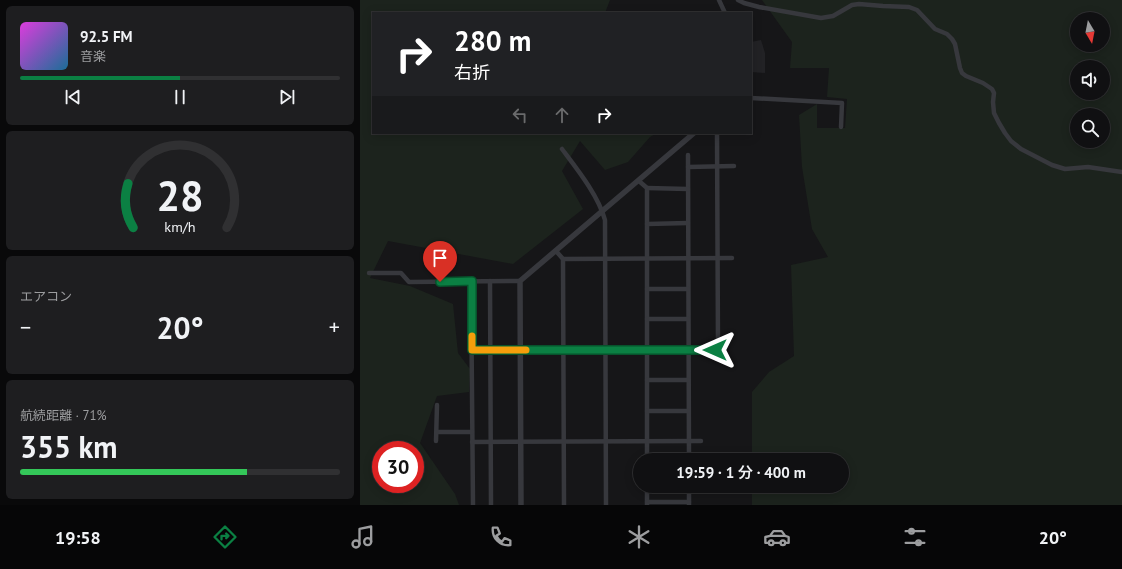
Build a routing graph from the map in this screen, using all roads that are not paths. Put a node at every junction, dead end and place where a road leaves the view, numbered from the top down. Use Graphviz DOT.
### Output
graph roads {
  1 [pos="719,0"];
  2 [pos="738,0"];
  3 [pos="725,12"];
  4 [pos="752,98"];
  5 [pos="841,128"];
  6 [pos="693,134"];
  7 [pos="717,134"];
  8 [pos="562,149"];
  9 [pos="688,155"];
  10 [pos="688,166"];
  11 [pos="717,166"];
  12 [pos="734,166"];
  13 [pos="1122,172"];
  14 [pos="639,181"];
  15 [pos="646,188"];
  16 [pos="688,189"];
  17 [pos="603,212"];
  18 [pos="688,223"];
  19 [pos="647,224"];
  20 [pos="556,251"];
  21 [pos="605,258"];
  22 [pos="647,258"];
  23 [pos="688,258"];
  24 [pos="717,258"];
  25 [pos="732,258"];
  26 [pos="563,259"];
  27 [pos="369,273"];
  28 [pos="472,281"];
  29 [pos="490,281"];
  30 [pos="520,281"];
  31 [pos="647,289"];
  32 [pos="688,289"];
  33 [pos="647,319"];
  34 [pos="688,319"];
  35 [pos="472,350"];
  36 [pos="490,350"];
  37 [pos="520,350"];
  38 [pos="564,350"];
  39 [pos="605,350"];
  40 [pos="647,350"];
  41 [pos="688,350"];
  42 [pos="647,380"];
  43 [pos="688,380"];
  44 [pos="437,405"];
  45 [pos="647,411"];
  46 [pos="688,411"];
  47 [pos="437,432"];
  48 [pos="472,432"];
  49 [pos="436,441"];
  50 [pos="605,441"];
  51 [pos="647,441"];
  52 [pos="689,441"];
  53 [pos="701,441"];
  54 [pos="472,442"];
  55 [pos="490,442"];
  56 [pos="521,442"];
  57 [pos="564,442"];
  58 [pos="647,453"];
  59 [pos="689,453"];
  60 [pos="647,503"];
  61 [pos="689,503"];
  62 [pos="473,505"];
  63 [pos="491,505"];
  64 [pos="521,505"];
  65 [pos="564,505"];
  66 [pos="606,505"];
  1 -- 3 [label="street"];
  2 -- 13 [label="street"];
  4 -- 5 [label="street"];
  6 -- 14 [label="street"];
  7 -- 11 [label="street"];
  8 -- 17 [label="street"];
  9 -- 10 [label="street"];
  10 -- 11 [label="street"];
  10 -- 16 [label="street"];
  11 -- 12 [label="street"];
  11 -- 24 [label="street"];
  14 -- 15 [label="street"];
  14 -- 17 [label="street"];
  15 -- 16 [label="street"];
  15 -- 19 [label="street"];
  16 -- 18 [label="street"];
  17 -- 20 [label="street"];
  17 -- 21 [label="street"];
  18 -- 19 [label="street"];
  18 -- 23 [label="street"];
  19 -- 22 [label="street"];
  20 -- 26 [label="street"];
  20 -- 30 [label="street"];
  21 -- 22 [label="street"];
  21 -- 26 [label="street"];
  21 -- 39 [label="street"];
  22 -- 23 [label="street"];
  22 -- 31 [label="street"];
  23 -- 24 [label="street"];
  23 -- 32 [label="street"];
  24 -- 25 [label="street"];
  24 -- 41 [label="street"];
  26 -- 38 [label="street"];
  27 -- 28 [label="street"];
  28 -- 29 [label="street"];
  28 -- 35 [label="street"];
  29 -- 30 [label="street"];
  29 -- 36 [label="street"];
  30 -- 37 [label="street"];
  31 -- 32 [label="street"];
  31 -- 33 [label="street"];
  32 -- 34 [label="street"];
  33 -- 34 [label="street"];
  33 -- 40 [label="street"];
  34 -- 41 [label="street"];
  35 -- 36 [label="street"];
  35 -- 48 [label="street"];
  36 -- 37 [label="street"];
  36 -- 55 [label="street"];
  37 -- 38 [label="street"];
  37 -- 56 [label="street"];
  38 -- 39 [label="street"];
  38 -- 57 [label="street"];
  39 -- 40 [label="street"];
  39 -- 50 [label="street"];
  40 -- 41 [label="street"];
  40 -- 42 [label="street"];
  41 -- 43 [label="street"];
  42 -- 43 [label="street"];
  42 -- 45 [label="street"];
  43 -- 46 [label="street"];
  44 -- 47 [label="street"];
  45 -- 46 [label="street"];
  45 -- 51 [label="street"];
  46 -- 52 [label="street"];
  47 -- 48 [label="street"];
  47 -- 49 [label="street"];
  48 -- 54 [label="street"];
  50 -- 51 [label="street"];
  50 -- 57 [label="street"];
  50 -- 66 [label="street"];
  51 -- 52 [label="street"];
  51 -- 58 [label="street"];
  52 -- 53 [label="street"];
  52 -- 59 [label="street"];
  54 -- 55 [label="street"];
  54 -- 62 [label="street"];
  55 -- 56 [label="street"];
  55 -- 63 [label="street"];
  56 -- 57 [label="street"];
  56 -- 64 [label="street"];
  57 -- 65 [label="street"];
  60 -- 61 [label="street"];
}
